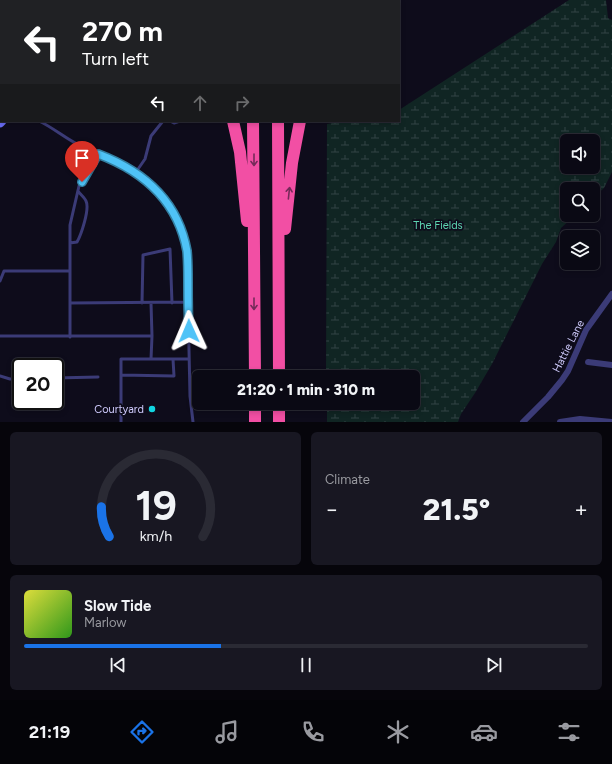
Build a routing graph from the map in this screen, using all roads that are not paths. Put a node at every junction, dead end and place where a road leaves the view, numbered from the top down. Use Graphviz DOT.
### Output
graph roads {
  1 [pos="40,122"];
  2 [pos="162,122"];
  3 [pos="233,122"];
  4 [pos="254,122"];
  5 [pos="278,122"];
  6 [pos="300,122"];
  7 [pos="45,124"];
  8 [pos="98,154"];
  9 [pos="136,172"];
  10 [pos="78,191"];
  11 [pos="70,244"];
  12 [pos="70,271"];
  13 [pos="254,280"];
  14 [pos="0,281"];
  15 [pos="279,288"];
  16 [pos="612,294"];
  17 [pos="188,302"];
  18 [pos="70,303"];
  19 [pos="142,303"];
  20 [pos="151,303"];
  21 [pos="172,303"];
  22 [pos="0,336"];
  23 [pos="152,336"];
  24 [pos="70,337"];
  25 [pos="151,359"];
  26 [pos="173,359"];
  27 [pos="189,359"];
  28 [pos="588,362"];
  29 [pos="612,365"];
  30 [pos="255,370"];
  31 [pos="279,370"];
  32 [pos="121,375"];
  33 [pos="0,376"];
  34 [pos="64,378"];
  35 [pos="98,378"];
  36 [pos="12,379"];
  37 [pos="255,410"];
  38 [pos="279,410"];
  39 [pos="121,422"];
  40 [pos="192,422"];
  41 [pos="255,422"];
  42 [pos="280,422"];
  43 [pos="523,422"];
  44 [pos="560,422"];
  45 [pos="612,422"];
  1 -- 7 [label="lane"];
  2 -- 9 [label="lane"];
  3 -- 13 [label="highway"];
  4 -- 13 [label="highway, one-way"];
  5 -- 15 [label="highway"];
  15 -- 6 [label="highway, one-way"];
  7 -- 8 [label="lane"];
  8 -- 9 [label="lane"];
  8 -- 10 [label="lane"];
  9 -- 17 [label="lane"];
  10 -- 11 [label="lane"];
  10 -- 11 [label="lane"];
  11 -- 12 [label="lane"];
  12 -- 14 [label="lane"];
  12 -- 18 [label="lane"];
  13 -- 30 [label="highway, one-way"];
  15 -- 31 [label="highway"];
  16 -- 43 [label="street, Hattie Lane"];
  17 -- 21 [label="lane"];
  17 -- 27 [label="lane"];
  18 -- 19 [label="lane"];
  18 -- 24 [label="lane"];
  19 -- 20 [label="lane"];
  19 -- 21 [label="lane"];
  20 -- 21 [label="lane"];
  20 -- 23 [label="lane"];
  22 -- 24 [label="lane"];
  23 -- 24 [label="lane"];
  23 -- 25 [label="lane"];
  25 -- 26 [label="lane"];
  25 -- 32 [label="lane"];
  26 -- 27 [label="lane"];
  26 -- 32 [label="lane"];
  27 -- 40 [label="lane"];
  28 -- 29 [label="street"];
  32 -- 39 [label="lane"];
  33 -- 36 [label="lane"];
  34 -- 35 [label="lane"];
  37 -- 41 [label="highway"];
  38 -- 42 [label="highway"];
  44 -- 45 [label="street"];
}
